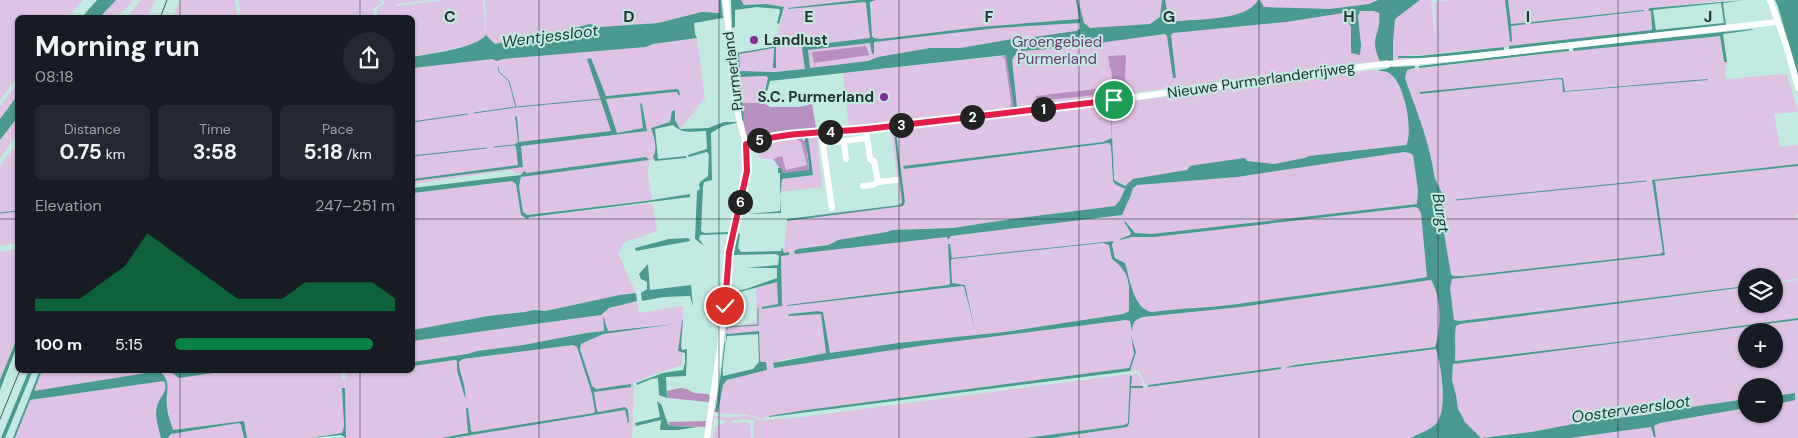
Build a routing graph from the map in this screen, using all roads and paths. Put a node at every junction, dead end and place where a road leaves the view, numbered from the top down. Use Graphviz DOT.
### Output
graph roads {
  1 [pos="726,0"];
  2 [pos="1770,0"];
  3 [pos="1778,22"];
  4 [pos="1798,88"];
  5 [pos="866,129"];
  6 [pos="822,132"];
  7 [pos="867,138"];
  8 [pos="844,141"];
  9 [pos="823,143"];
  10 [pos="746,144"];
  11 [pos="846,159"];
  12 [pos="896,180"];
  13 [pos="878,182"];
  14 [pos="864,186"];
  15 [pos="832,208"];
  16 [pos="707,438"];
  1 -- 10 [label="street, Purmerland"];
  2 -- 3 [label="street"];
  3 -- 4 [label="street"];
  3 -- 5 [label="street, Nieuwe Purmerlanderrijweg"];
  5 -- 6 [label="street, Nieuwe Purmerlanderrijweg"];
  5 -- 7 [label="street"];
  6 -- 9 [label="street"];
  6 -- 10 [label="street, Nieuwe Purmerlanderrijweg"];
  7 -- 8 [label="street"];
  7 -- 13 [label="street"];
  8 -- 9 [label="street"];
  8 -- 11 [label="street"];
  9 -- 15 [label="street"];
  10 -- 16 [label="street, Purmerland"];
  12 -- 13 [label="street"];
  13 -- 14 [label="street"];
}
